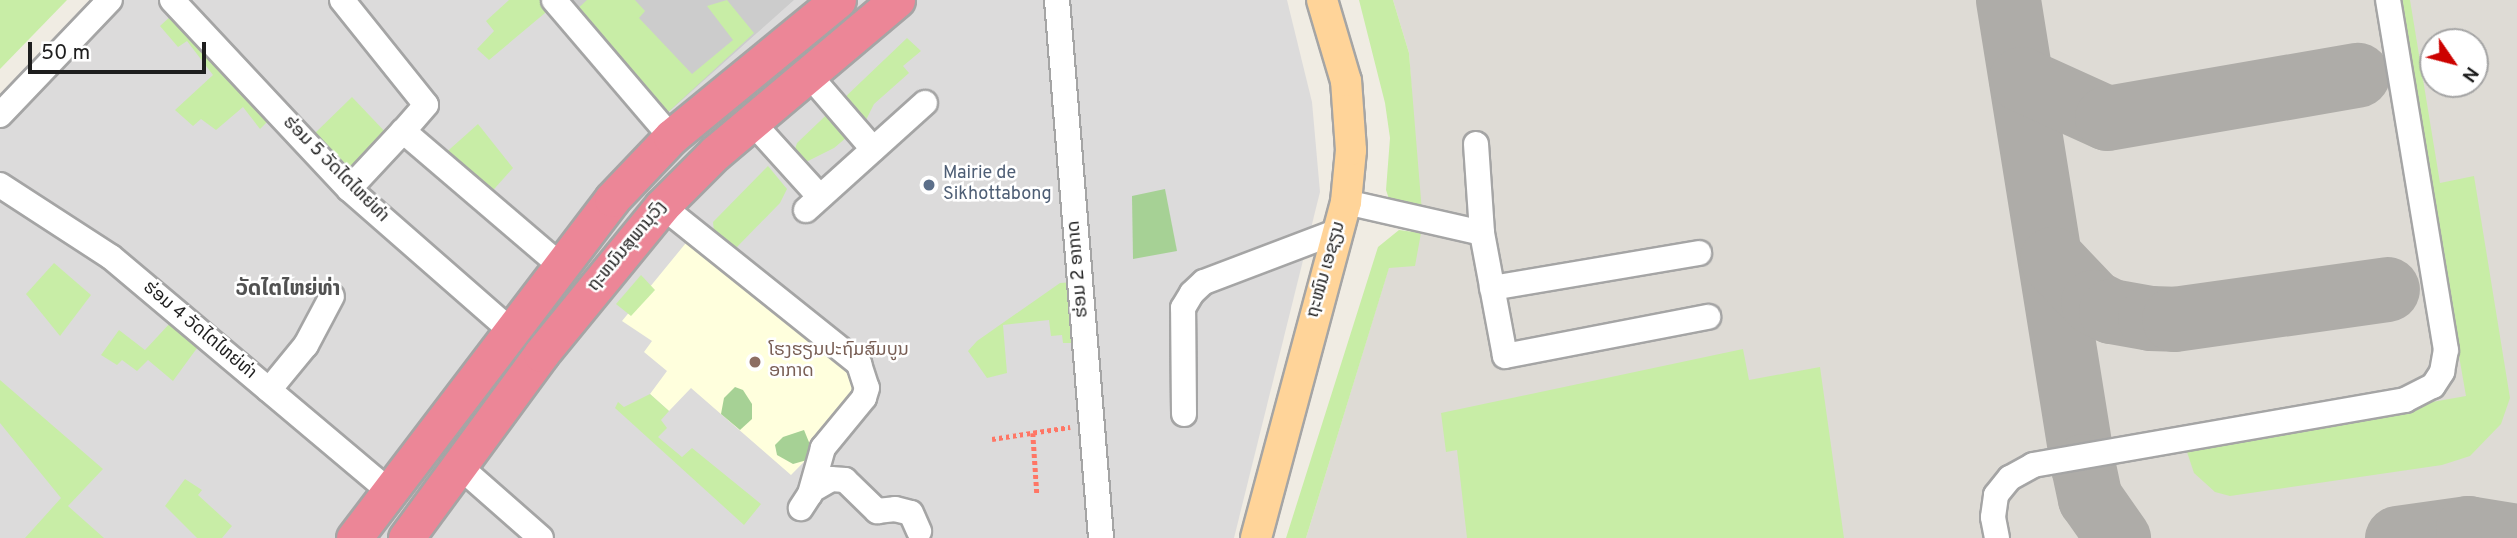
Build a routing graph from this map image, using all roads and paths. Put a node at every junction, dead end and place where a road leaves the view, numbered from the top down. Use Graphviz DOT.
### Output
graph roads {
  1 [pos="110,0"];
  2 [pos="172,0"];
  3 [pos="342,0"];
  4 [pos="838,0"];
  5 [pos="897,0"];
  6 [pos="1058,0"];
  7 [pos="1322,0"];
  8 [pos="2388,0"];
  9 [pos="563,3"];
  10 [pos="809,75"];
  11 [pos="925,103"];
  12 [pos="0,115"];
  13 [pos="752,122"];
  14 [pos="403,131"];
  15 [pos="671,137"];
  16 [pos="1476,144"];
  17 [pos="873,149"];
  18 [pos="0,186"];
  19 [pos="349,189"];
  20 [pos="1346,202"];
  21 [pos="662,206"];
  22 [pos="1338,231"];
  23 [pos="1482,233"];
  24 [pos="1699,253"];
  25 [pos="560,265"];
  26 [pos="1492,288"];
  27 [pos="332,296"];
  28 [pos="1708,317"];
  29 [pos="509,329"];
  30 [pos="269,390"];
  31 [pos="1184,414"];
  32 [pos="1091,421"];
  33 [pos="1033,433"];
  34 [pos="992,439"];
  35 [pos="459,466"];
  36 [pos="388,490"];
  37 [pos="1037,493"];
  38 [pos="919,531"];
  39 [pos="354,538"];
  40 [pos="406,538"];
  41 [pos="541,538"];
  42 [pos="1101,538"];
  43 [pos="1256,538"];
  44 [pos="1997,538"];
  1 -- 12 [label="street"];
  2 -- 19 [label="street, ຮ່ອມ 5 ວັດໄຕໄຫຍ່ທ່າ"];
  3 -- 14 [label="street"];
  4 -- 15 [label="highway"];
  5 -- 10 [label="highway, ຖະຫນົນສຸພານຸວົງ"];
  6 -- 32 [label="street, ຮ່ອມ 2 ອາກາດ"];
  7 -- 20 [label="main road, ຖະໜົນ ເອຊຽນ"];
  8 -- 44 [label="street"];
  9 -- 15 [label="street"];
  10 -- 13 [label="highway, ຖະຫນົນສຸພານຸວົງ"];
  10 -- 17 [label="street"];
  11 -- 17 [label="street"];
  13 -- 17 [label="street"];
  13 -- 21 [label="highway, ຖະຫນົນສຸພານຸວົງ"];
  14 -- 19 [label="street"];
  14 -- 25 [label="street"];
  15 -- 25 [label="highway"];
  16 -- 23 [label="street"];
  18 -- 30 [label="street, ຮ່ອມ 4 ວັດໄຕໄຫຍ່ທ່າ"];
  19 -- 29 [label="street, ຮ່ອມ 5 ວັດໄຕໄຫຍ່ທ່າ"];
  20 -- 22 [label="main road, ຖະໜົນ ເອຊຽນ"];
  20 -- 23 [label="street"];
  21 -- 35 [label="highway, ຖະຫນົນສຸພານຸວົງ"];
  21 -- 38 [label="street"];
  22 -- 31 [label="street"];
  22 -- 43 [label="main road, ຖະໜົນ ເອຊຽນ"];
  23 -- 26 [label="street"];
  24 -- 26 [label="street"];
  25 -- 29 [label="highway"];
  26 -- 28 [label="street"];
  27 -- 30 [label="street"];
  29 -- 36 [label="highway"];
  30 -- 36 [label="street, ຮ່ອມ 4 ວັດໄຕໄຫຍ່ທ່າ"];
  32 -- 33 [label="path"];
  32 -- 42 [label="street, ຮ່ອມ 2 ອາກາດ"];
  33 -- 34 [label="path"];
  33 -- 37 [label="path"];
  35 -- 40 [label="highway, ຖະຫນົນສຸພານຸວົງ"];
  35 -- 41 [label="street"];
  36 -- 39 [label="highway"];
}
